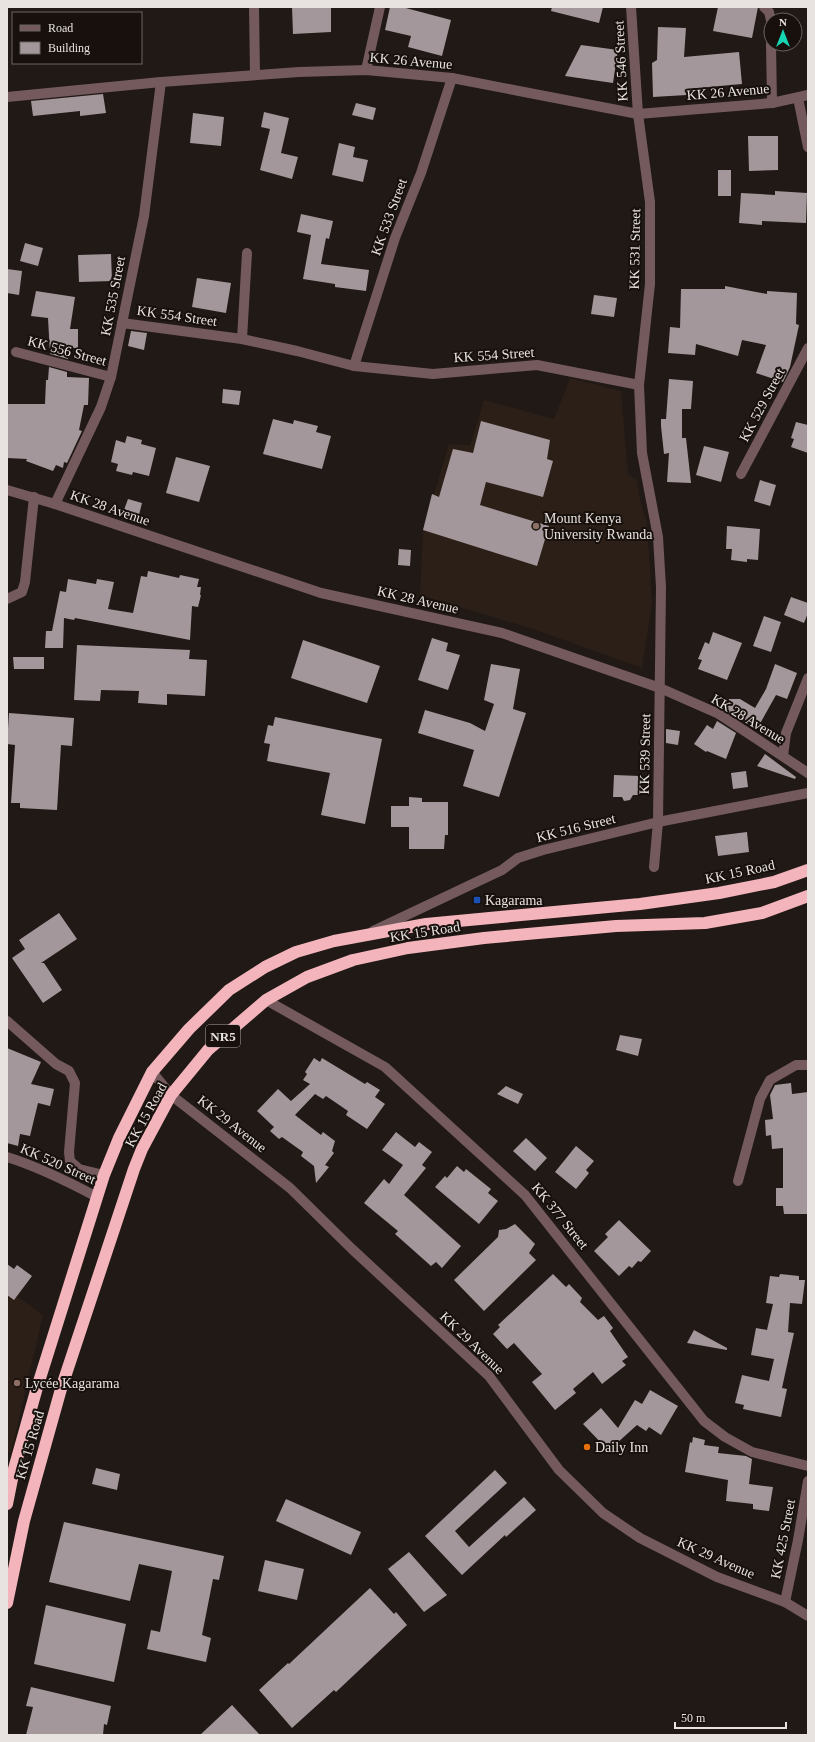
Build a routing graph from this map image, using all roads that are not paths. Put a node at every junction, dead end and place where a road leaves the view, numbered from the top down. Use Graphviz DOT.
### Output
graph roads {
  1 [pos="254,7"];
  2 [pos="380,7"];
  3 [pos="631,7"];
  4 [pos="772,52"];
  5 [pos="366,70"];
  6 [pos="255,75"];
  7 [pos="452,78"];
  8 [pos="161,82"];
  9 [pos="803,96"];
  10 [pos="7,97"];
  11 [pos="772,103"];
  12 [pos="638,114"];
  13 [pos="808,147"];
  14 [pos="248,253"];
  15 [pos="122,323"];
  16 [pos="242,339"];
  17 [pos="808,348"];
  18 [pos="16,352"];
  19 [pos="354,366"];
  20 [pos="111,377"];
  21 [pos="639,386"];
  22 [pos="741,474"];
  23 [pos="7,490"];
  24 [pos="34,497"];
  25 [pos="55,504"];
  26 [pos="7,599"];
  27 [pos="808,678"];
  28 [pos="660,688"];
  29 [pos="783,756"];
  30 [pos="808,773"];
  31 [pos="808,793"];
  32 [pos="658,822"];
  33 [pos="654,867"];
  34 [pos="808,870"];
  35 [pos="808,896"];
  36 [pos="366,934"];
  37 [pos="266,1000"];
  38 [pos="7,1021"];
  39 [pos="808,1065"];
  40 [pos="152,1072"];
  41 [pos="171,1095"];
  42 [pos="7,1157"];
  43 [pos="104,1175"];
  44 [pos="738,1181"];
  45 [pos="97,1197"];
  46 [pos="808,1466"];
  47 [pos="808,1482"];
  48 [pos="7,1504"];
  49 [pos="785,1602"];
  50 [pos="7,1603"];
  51 [pos="808,1616"];
  1 -- 6 [label="street"];
  2 -- 5 [label="street"];
  3 -- 12 [label="street, KK 546 Street"];
  4 -- 11 [label="street"];
  5 -- 6 [label="street, KK 26 Avenue"];
  5 -- 7 [label="street, KK 26 Avenue"];
  6 -- 8 [label="street, KK 26 Avenue"];
  7 -- 12 [label="street, KK 26 Avenue"];
  7 -- 19 [label="street, KK 533 Street"];
  8 -- 10 [label="street, KK 26 Avenue"];
  8 -- 15 [label="street, KK 535 Street"];
  9 -- 11 [label="street, KK 26 Avenue"];
  9 -- 13 [label="street"];
  11 -- 12 [label="street, KK 26 Avenue"];
  12 -- 21 [label="street, KK 531 Street"];
  14 -- 16 [label="street"];
  15 -- 16 [label="street, KK 554 Street"];
  15 -- 20 [label="street, KK 535 Street"];
  16 -- 19 [label="street, KK 554 Street"];
  17 -- 22 [label="street, KK 529 Street"];
  18 -- 20 [label="street, KK 556 Street"];
  19 -- 21 [label="street, KK 554 Street"];
  20 -- 25 [label="street, KK 535 Street"];
  21 -- 28 [label="street"];
  23 -- 24 [label="street, KK 28 Avenue"];
  24 -- 25 [label="street, KK 28 Avenue"];
  24 -- 26 [label="street"];
  25 -- 28 [label="street, KK 28 Avenue"];
  27 -- 29 [label="street"];
  28 -- 29 [label="street, KK 28 Avenue"];
  28 -- 32 [label="street, KK 539 Street"];
  29 -- 30 [label="street, KK 28 Avenue"];
  31 -- 32 [label="street, KK 516 Street"];
  32 -- 33 [label="street, KK 539 Street"];
  32 -- 36 [label="street, KK 516 Street"];
  34 -- 36 [label="highway, KK 15 Road / NR5"];
  35 -- 37 [label="highway, KK 15 Road / NR5"];
  36 -- 40 [label="highway, KK 15 Road / NR5"];
  37 -- 41 [label="highway, KK 15 Road / NR5"];
  37 -- 46 [label="street, KK 377 Street"];
  38 -- 43 [label="street"];
  39 -- 44 [label="street"];
  40 -- 41 [label="street, KK 29 Avenue"];
  40 -- 43 [label="highway, KK 15 Road / NR5"];
  41 -- 49 [label="street, KK 29 Avenue"];
  41 -- 50 [label="highway, KK 15 Road / NR5"];
  42 -- 45 [label="street, KK 520 Street"];
  43 -- 45 [label="highway, KK 15 Road / NR5"];
  45 -- 48 [label="highway, KK 15 Road / NR5"];
  47 -- 49 [label="street, KK 425 Street"];
  49 -- 51 [label="street, KK 29 Avenue"];
}
